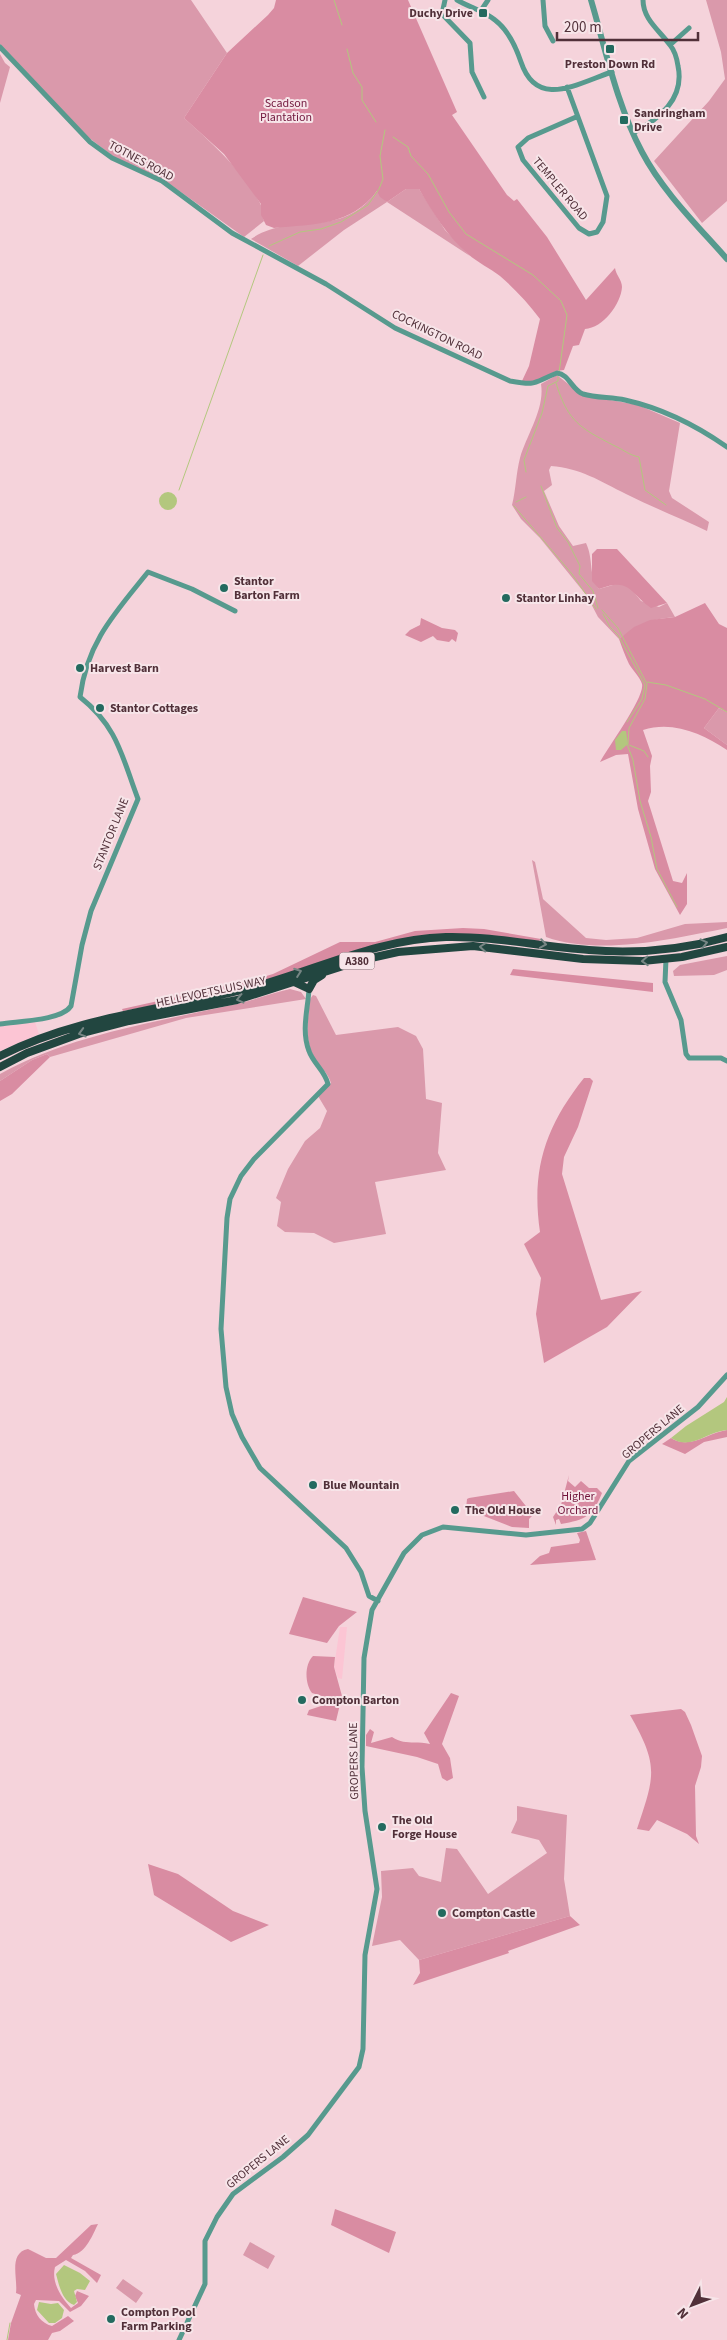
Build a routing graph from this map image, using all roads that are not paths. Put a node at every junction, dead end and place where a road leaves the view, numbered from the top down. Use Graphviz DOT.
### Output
graph roads {
  1 [pos="446,0"];
  2 [pos="457,0"];
  3 [pos="488,0"];
  4 [pos="543,0"];
  5 [pos="591,0"];
  6 [pos="642,0"];
  7 [pos="480,12"];
  8 [pos="688,28"];
  9 [pos="553,41"];
  10 [pos="670,45"];
  11 [pos="0,47"];
  12 [pos="612,72"];
  13 [pos="567,87"];
  14 [pos="484,98"];
  15 [pos="576,117"];
  16 [pos="633,133"];
  17 [pos="267,253"];
  18 [pos="727,260"];
  19 [pos="727,447"];
  20 [pos="235,611"];
  21 [pos="727,937"];
  22 [pos="727,947"];
  23 [pos="666,959"];
  24 [pos="332,969"];
  25 [pos="294,982"];
  26 [pos="309,989"];
  27 [pos="0,1024"];
  28 [pos="0,1056"];
  29 [pos="727,1061"];
  30 [pos="0,1068"];
  31 [pos="727,1375"];
  32 [pos="378,1601"];
  33 [pos="178,2340"];
  1 -- 14 [label="street"];
  2 -- 7 [label="street"];
  3 -- 7 [label="street"];
  4 -- 9 [label="street"];
  5 -- 12 [label="street"];
  6 -- 10 [label="street"];
  7 -- 13 [label="street"];
  8 -- 10 [label="street"];
  10 -- 16 [label="street"];
  11 -- 17 [label="street, TOTNES ROAD"];
  12 -- 13 [label="street"];
  12 -- 16 [label="street"];
  13 -- 15 [label="street, TEMPLER ROAD"];
  15 -- 15 [label="street, TEMPLER ROAD"];
  16 -- 18 [label="street"];
  17 -- 19 [label="street, COCKINGTON ROAD"];
  20 -- 27 [label="street, STANTOR LANE"];
  28 -- 21 [label="highway, HELLEVOETSLUIS WAY / A380, one-way"];
  22 -- 23 [label="highway, HELLEVOETSLUIS WAY / A380"];
  23 -- 24 [label="highway, HELLEVOETSLUIS WAY / A380, one-way"];
  23 -- 29 [label="street"];
  24 -- 25 [label="highway, HELLEVOETSLUIS WAY / A380"];
  24 -- 26 [label="highway"];
  25 -- 26 [label="highway"];
  25 -- 30 [label="highway, HELLEVOETSLUIS WAY / A380, one-way"];
  26 -- 32 [label="street"];
  31 -- 32 [label="street, GROPERS LANE"];
  32 -- 33 [label="street, GROPERS LANE"];
}
